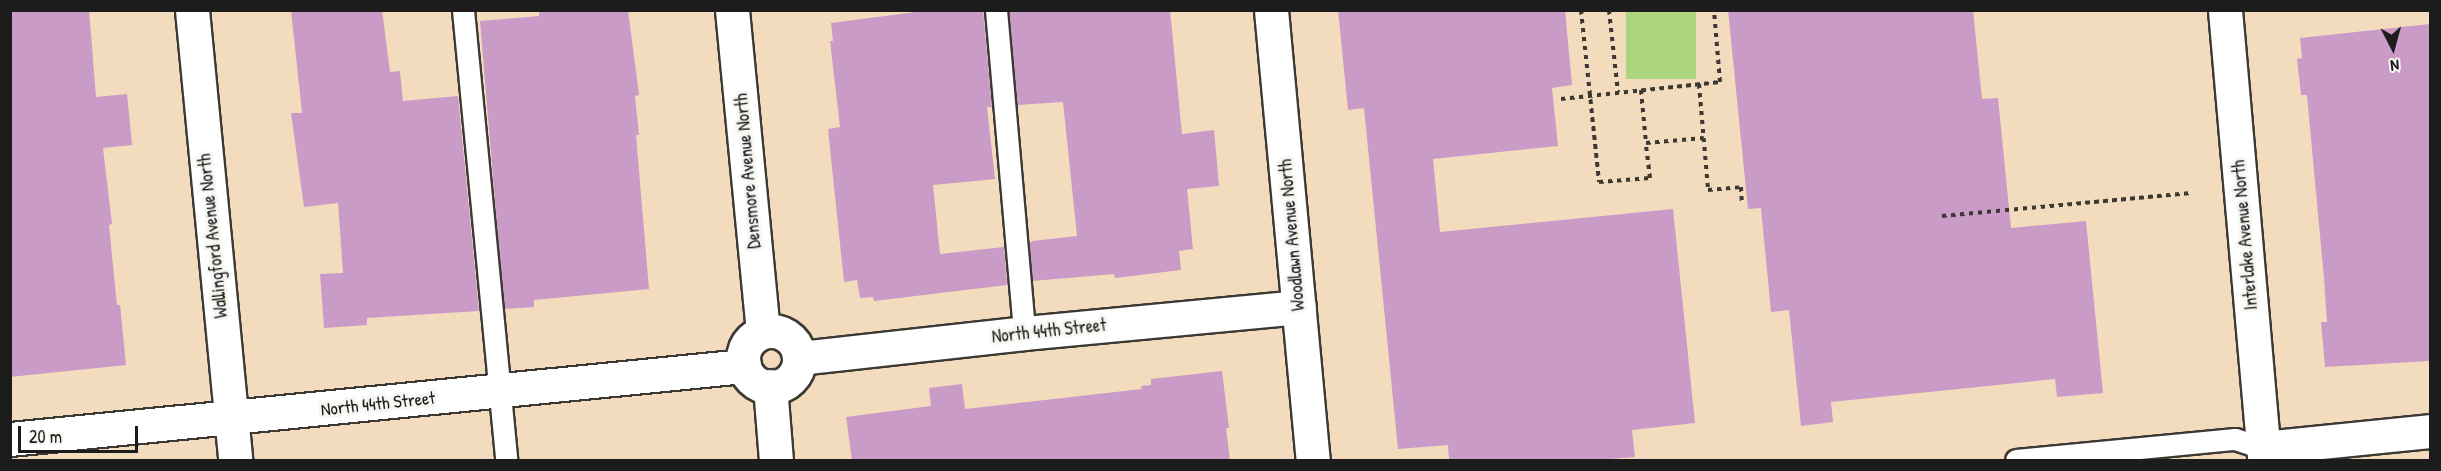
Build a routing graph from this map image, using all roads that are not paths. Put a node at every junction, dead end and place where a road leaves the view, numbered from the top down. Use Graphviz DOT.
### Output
graph roads {
  1 [pos="192,10"];
  2 [pos="463,10"];
  3 [pos="732,10"];
  4 [pos="996,10"];
  5 [pos="1271,10"];
  6 [pos="2225,10"];
  7 [pos="1299,308"];
  8 [pos="763,332"];
  9 [pos="1024,333"];
  10 [pos="799,358"];
  11 [pos="744,366"];
  12 [pos="770,387"];
  13 [pos="499,391"];
  14 [pos="231,418"];
  15 [pos="2430,431"];
  16 [pos="10,439"];
  17 [pos="2264,454"];
  18 [pos="235,460"];
  19 [pos="506,460"];
  20 [pos="776,460"];
  21 [pos="1313,460"];
  22 [pos="2016,460"];
  1 -- 14 [label="street, Wallingford Avenue North"];
  2 -- 13 [label="lane"];
  3 -- 8 [label="street, Densmore Avenue North"];
  4 -- 9 [label="lane"];
  5 -- 7 [label="street, Woodlawn Avenue North"];
  6 -- 17 [label="street, Interlake Avenue North"];
  7 -- 9 [label="street, North 44th Street"];
  7 -- 21 [label="street, Woodlawn Avenue North"];
  8 -- 10 [label="street"];
  8 -- 11 [label="street"];
  9 -- 10 [label="street, North 44th Street"];
  10 -- 12 [label="street"];
  11 -- 12 [label="street"];
  11 -- 13 [label="street, North 44th Street"];
  12 -- 20 [label="street"];
  13 -- 14 [label="street, North 44th Street"];
  13 -- 19 [label="lane"];
  14 -- 16 [label="street, North 44th Street"];
  14 -- 18 [label="street, Wallingford Avenue North"];
  15 -- 17 [label="street"];
  17 -- 22 [label="lane"];
}
